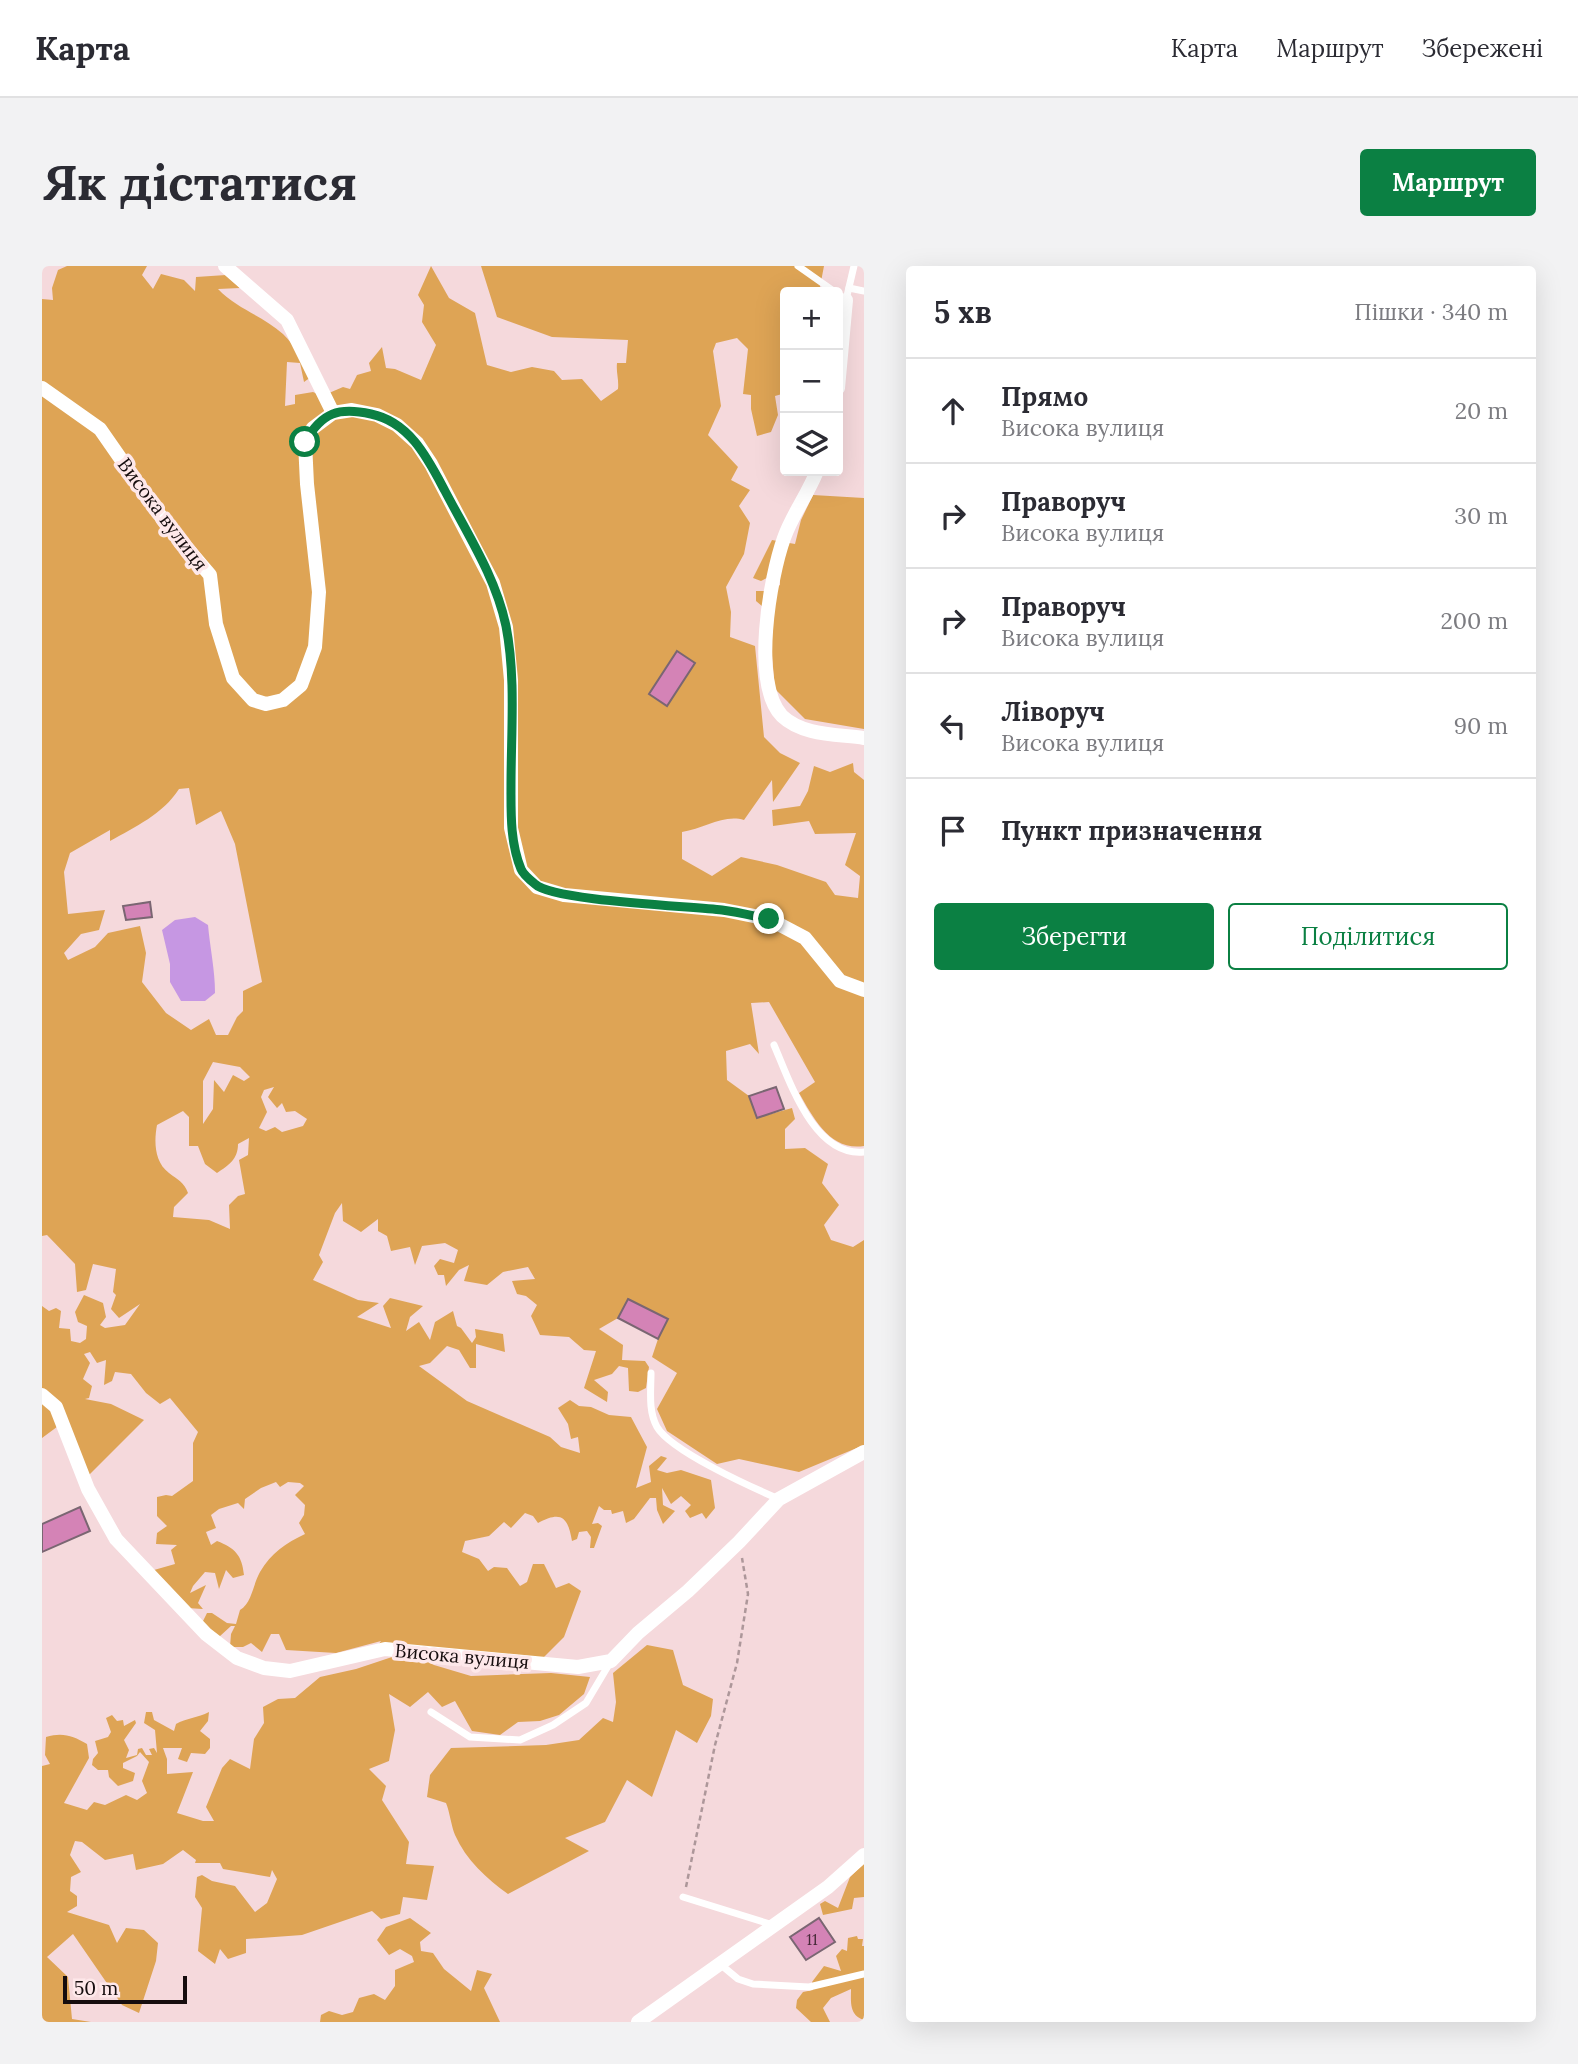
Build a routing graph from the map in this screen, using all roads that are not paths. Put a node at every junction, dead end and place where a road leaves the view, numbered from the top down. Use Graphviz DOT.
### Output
graph roads {
  1 [pos="226,266"];
  2 [pos="798,266"];
  3 [pos="854,266"];
  4 [pos="832,287"];
  5 [pos="843,291"];
  6 [pos="864,291"];
  7 [pos="843,293"];
  8 [pos="42,388"];
  9 [pos="333,413"];
  10 [pos="815,476"];
  11 [pos="864,738"];
  12 [pos="864,990"];
  13 [pos="774,1045"];
  14 [pos="864,1152"];
  15 [pos="651,1373"];
  16 [pos="42,1395"];
  17 [pos="864,1452"];
  18 [pos="779,1499"];
  19 [pos="611,1661"];
  20 [pos="432,1712"];
  21 [pos="864,1855"];
  22 [pos="683,1898"];
  23 [pos="773,1925"];
  24 [pos="720,1964"];
  25 [pos="864,1974"];
  26 [pos="638,2022"];
  1 -- 9 [label="street"];
  2 -- 4 [label="lane"];
  3 -- 5 [label="lane"];
  6 -- 7 [label="lane"];
  8 -- 9 [label="street, Висока вулиця"];
  9 -- 12 [label="street"];
  10 -- 11 [label="street"];
  13 -- 14 [label="lane"];
  15 -- 18 [label="lane"];
  16 -- 19 [label="street, Висока вулиця"];
  17 -- 18 [label="street"];
  18 -- 19 [label="street"];
  19 -- 20 [label="lane"];
  21 -- 23 [label="street"];
  22 -- 23 [label="lane"];
  23 -- 24 [label="street"];
  24 -- 25 [label="lane"];
  24 -- 26 [label="street"];
}
